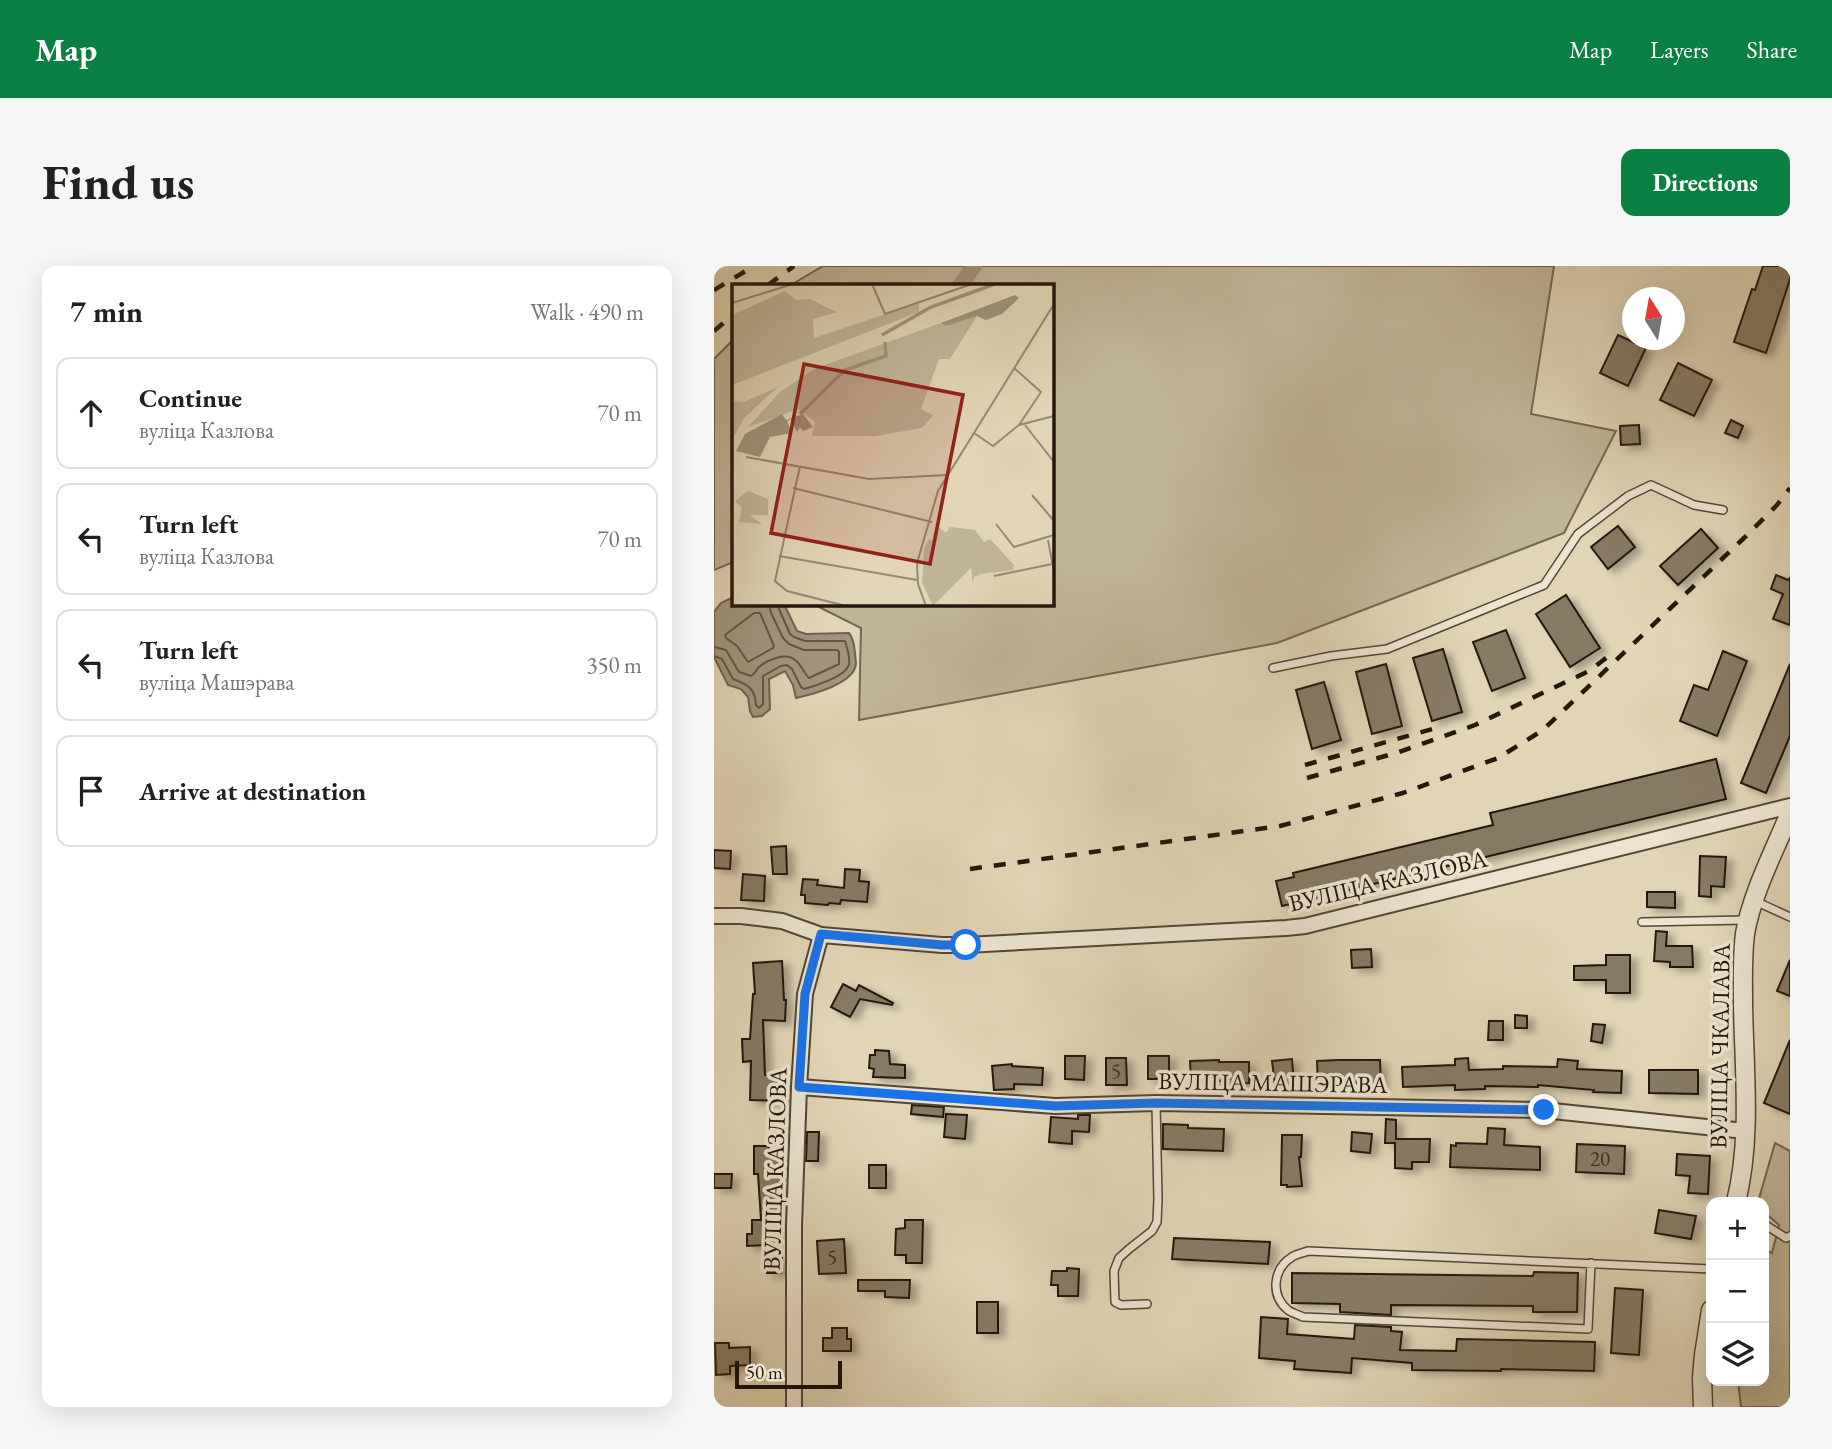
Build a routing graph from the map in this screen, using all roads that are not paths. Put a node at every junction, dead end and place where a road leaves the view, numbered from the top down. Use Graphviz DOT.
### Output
graph roads {
  1 [pos="1723,510"];
  2 [pos="1273,668"];
  3 [pos="1790,806"];
  4 [pos="1790,813"];
  5 [pos="1755,901"];
  6 [pos="714,916"];
  7 [pos="1790,917"];
  8 [pos="1748,920"];
  9 [pos="1642,922"];
  10 [pos="821,934"];
  11 [pos="799,1087"];
  12 [pos="1156,1103"];
  13 [pos="1745,1130"];
  14 [pos="1737,1197"];
  15 [pos="1769,1227"];
  16 [pos="1790,1236"];
  17 [pos="1591,1263"];
  18 [pos="1706,1269"];
  19 [pos="1147,1304"];
  20 [pos="1709,1323"];
  21 [pos="794,1407"];
  22 [pos="1703,1407"];
  1 -- 2 [label="lane"];
  3 -- 10 [label="street, ВУЛІЦА КАЗЛОВА"];
  4 -- 5 [label="street, ВУЛІЦА ЧКАЛАВА"];
  5 -- 7 [label="lane"];
  5 -- 8 [label="street, ВУЛІЦА ЧКАЛАВА"];
  6 -- 10 [label="street, ВУЛІЦА КАЗЛОВА"];
  8 -- 9 [label="lane"];
  8 -- 13 [label="street, ВУЛІЦА ЧКАЛАВА"];
  10 -- 11 [label="street, ВУЛІЦА КАЗЛОВА"];
  11 -- 12 [label="street, ВУЛІЦА МАШЭРАВА"];
  11 -- 21 [label="street, ВУЛІЦА КАЗЛОВА"];
  12 -- 13 [label="street, ВУЛІЦА МАШЭРАВА"];
  12 -- 19 [label="lane"];
  13 -- 14 [label="street, ВУЛІЦА ЧКАЛАВА"];
  15 -- 16 [label="lane"];
  17 -- 17 [label="lane"];
  17 -- 18 [label="lane"];
  20 -- 22 [label="street"];
}
